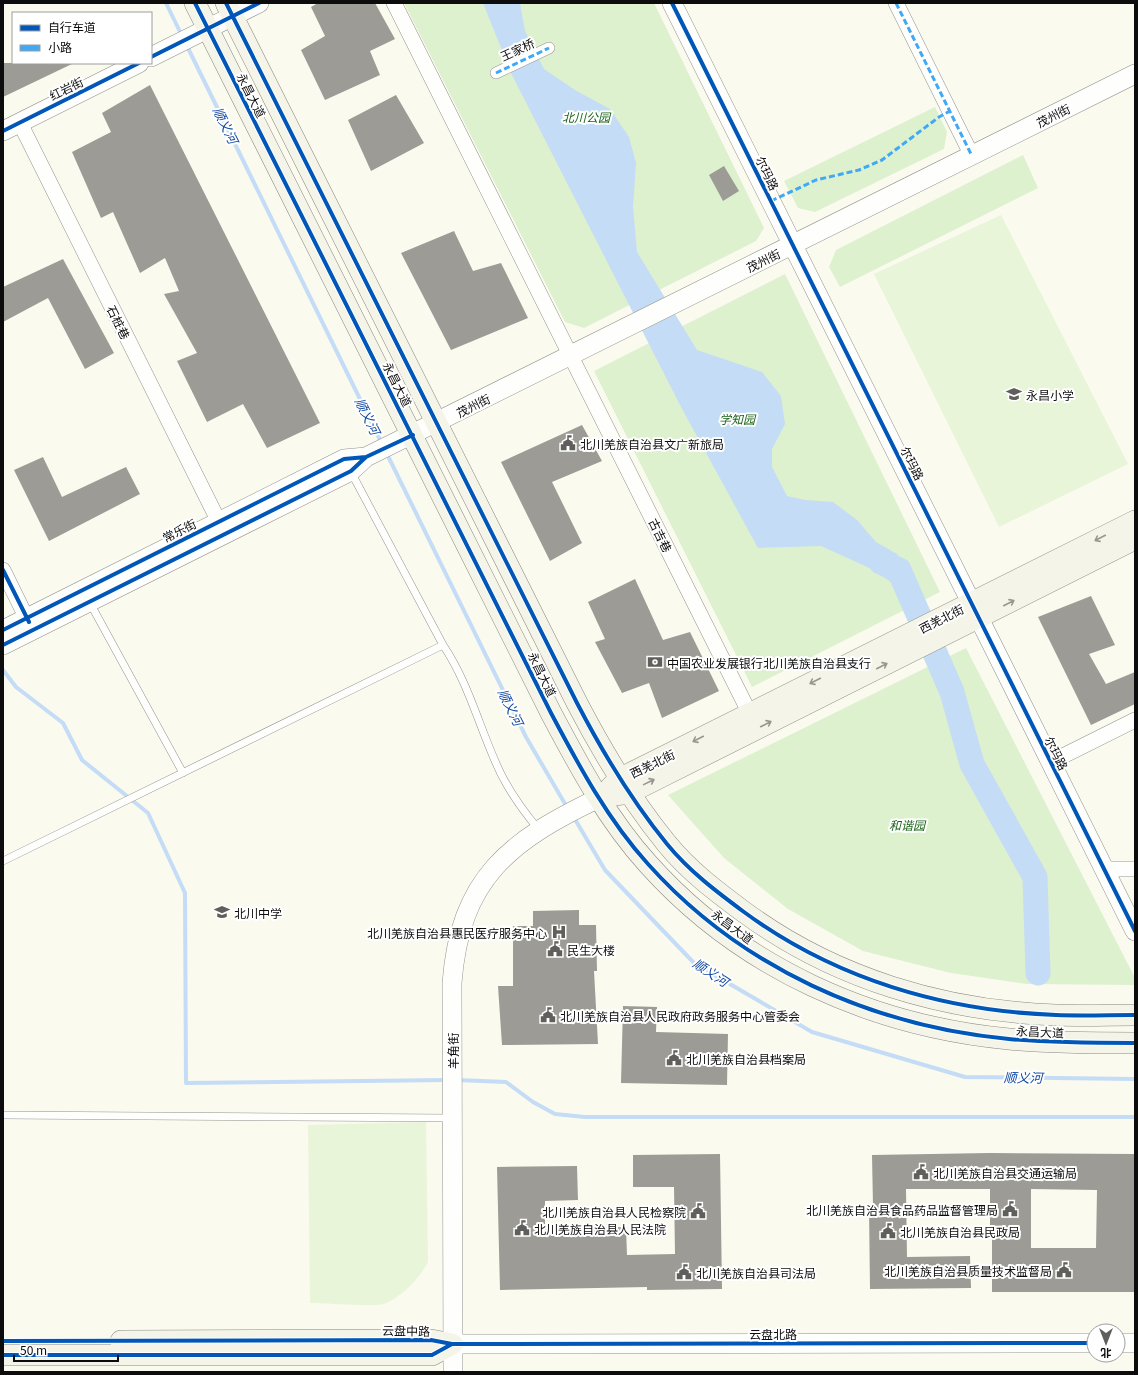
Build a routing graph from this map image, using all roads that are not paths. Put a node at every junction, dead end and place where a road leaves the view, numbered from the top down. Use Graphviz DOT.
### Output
graph roads {
  1 [pos="195,3"];
  2 [pos="259,3"];
  3 [pos="394,3"];
  4 [pos="672,3"];
  5 [pos="896,3"];
  6 [pos="229,10"];
  7 [pos="201,32"];
  8 [pos="549,48"];
  9 [pos="158,53"];
  10 [pos="137,64"];
  11 [pos="496,73"];
  12 [pos="1135,74"];
  13 [pos="20,123"];
  14 [pos="3,131"];
  15 [pos="972,156"];
  16 [pos="793,245"];
  17 [pos="572,356"];
  18 [pos="437,423"];
  19 [pos="405,439"];
  20 [pos="366,457"];
  21 [pos="351,472"];
  22 [pos="1135,521"];
  23 [pos="219,522"];
  24 [pos="1135,539"];
  25 [pos="3,570"];
  26 [pos="89,602"];
  27 [pos="975,610"];
  28 [pos="30,624"];
  29 [pos="3,630"];
  30 [pos="916,640"];
  31 [pos="3,645"];
  32 [pos="443,645"];
  33 [pos="750,714"];
  34 [pos="1135,720"];
  35 [pos="1051,762"];
  36 [pos="182,773"];
  37 [pos="624,786"];
  38 [pos="599,798"];
  39 [pos="544,827"];
  40 [pos="3,861"];
  41 [pos="1104,869"];
  42 [pos="1135,869"];
  43 [pos="1135,931"];
  44 [pos="1135,1015"];
  45 [pos="1135,1043"];
  46 [pos="3,1115"];
  47 [pos="452,1118"];
  48 [pos="3,1341"];
  49 [pos="1086,1343"];
  50 [pos="452,1344"];
  51 [pos="3,1355"];
  52 [pos="453,1372"];
  1 -- 7 [label="main road, 永昌大道"];
  2 -- 6 [label="street"];
  3 -- 17 [label="street, 古吉巷"];
  4 -- 16 [label="street, 尔玛路"];
  5 -- 15 [label="street"];
  6 -- 7 [label="street"];
  6 -- 18 [label="main road, 永昌大道"];
  7 -- 9 [label="street"];
  7 -- 19 [label="main road, 永昌大道"];
  8 -- 11 [label="street, 王家桥"];
  10 -- 13 [label="street, 红岩街"];
  12 -- 15 [label="street, 茂州街"];
  13 -- 14 [label="street, 红岩街"];
  13 -- 23 [label="street, 石桩巷"];
  15 -- 16 [label="street, 茂州街"];
  16 -- 17 [label="street, 茂州街"];
  16 -- 27 [label="street, 尔玛路"];
  17 -- 18 [label="street, 茂州街"];
  17 -- 33 [label="street, 古吉巷"];
  18 -- 19 [label="street, 茂州街"];
  18 -- 37 [label="main road, 永昌大道"];
  19 -- 20 [label="street, 常乐街"];
  19 -- 38 [label="main road, 永昌大道"];
  20 -- 21 [label="street, 常乐街"];
  20 -- 23 [label="street, 常乐街"];
  21 -- 26 [label="street, 常乐街"];
  21 -- 32 [label="lane"];
  22 -- 27 [label="main road, 西羌北街, one-way"];
  23 -- 28 [label="street, 常乐街"];
  27 -- 24 [label="main road, 西羌北街, one-way"];
  25 -- 28 [label="street"];
  26 -- 28 [label="street, 常乐街"];
  26 -- 36 [label="lane"];
  27 -- 30 [label="main road, 西羌北街"];
  27 -- 35 [label="street, 尔玛路"];
  28 -- 29 [label="street, 常乐街"];
  28 -- 31 [label="street, 常乐街"];
  30 -- 33 [label="main road, 西羌北街, one-way"];
  37 -- 30 [label="main road, 西羌北街, one-way"];
  32 -- 36 [label="lane"];
  32 -- 39 [label="lane"];
  33 -- 37 [label="main road, 西羌北街, one-way"];
  34 -- 35 [label="street"];
  35 -- 41 [label="street, 尔玛路"];
  36 -- 40 [label="lane"];
  37 -- 38 [label="main road, 西羌北街"];
  37 -- 44 [label="main road, 永昌大道"];
  38 -- 39 [label="street, 羊角街"];
  38 -- 45 [label="main road, 永昌大道"];
  39 -- 47 [label="street, 羊角街"];
  41 -- 42 [label="street"];
  41 -- 43 [label="street, 尔玛路"];
  46 -- 47 [label="lane"];
  47 -- 50 [label="street, 羊角街"];
  48 -- 50 [label="main road, 云盘中路"];
  49 -- 50 [label="street, 云盘北路"];
  50 -- 51 [label="main road, 云盘中路"];
  50 -- 52 [label="street, 羊角街"];
}
